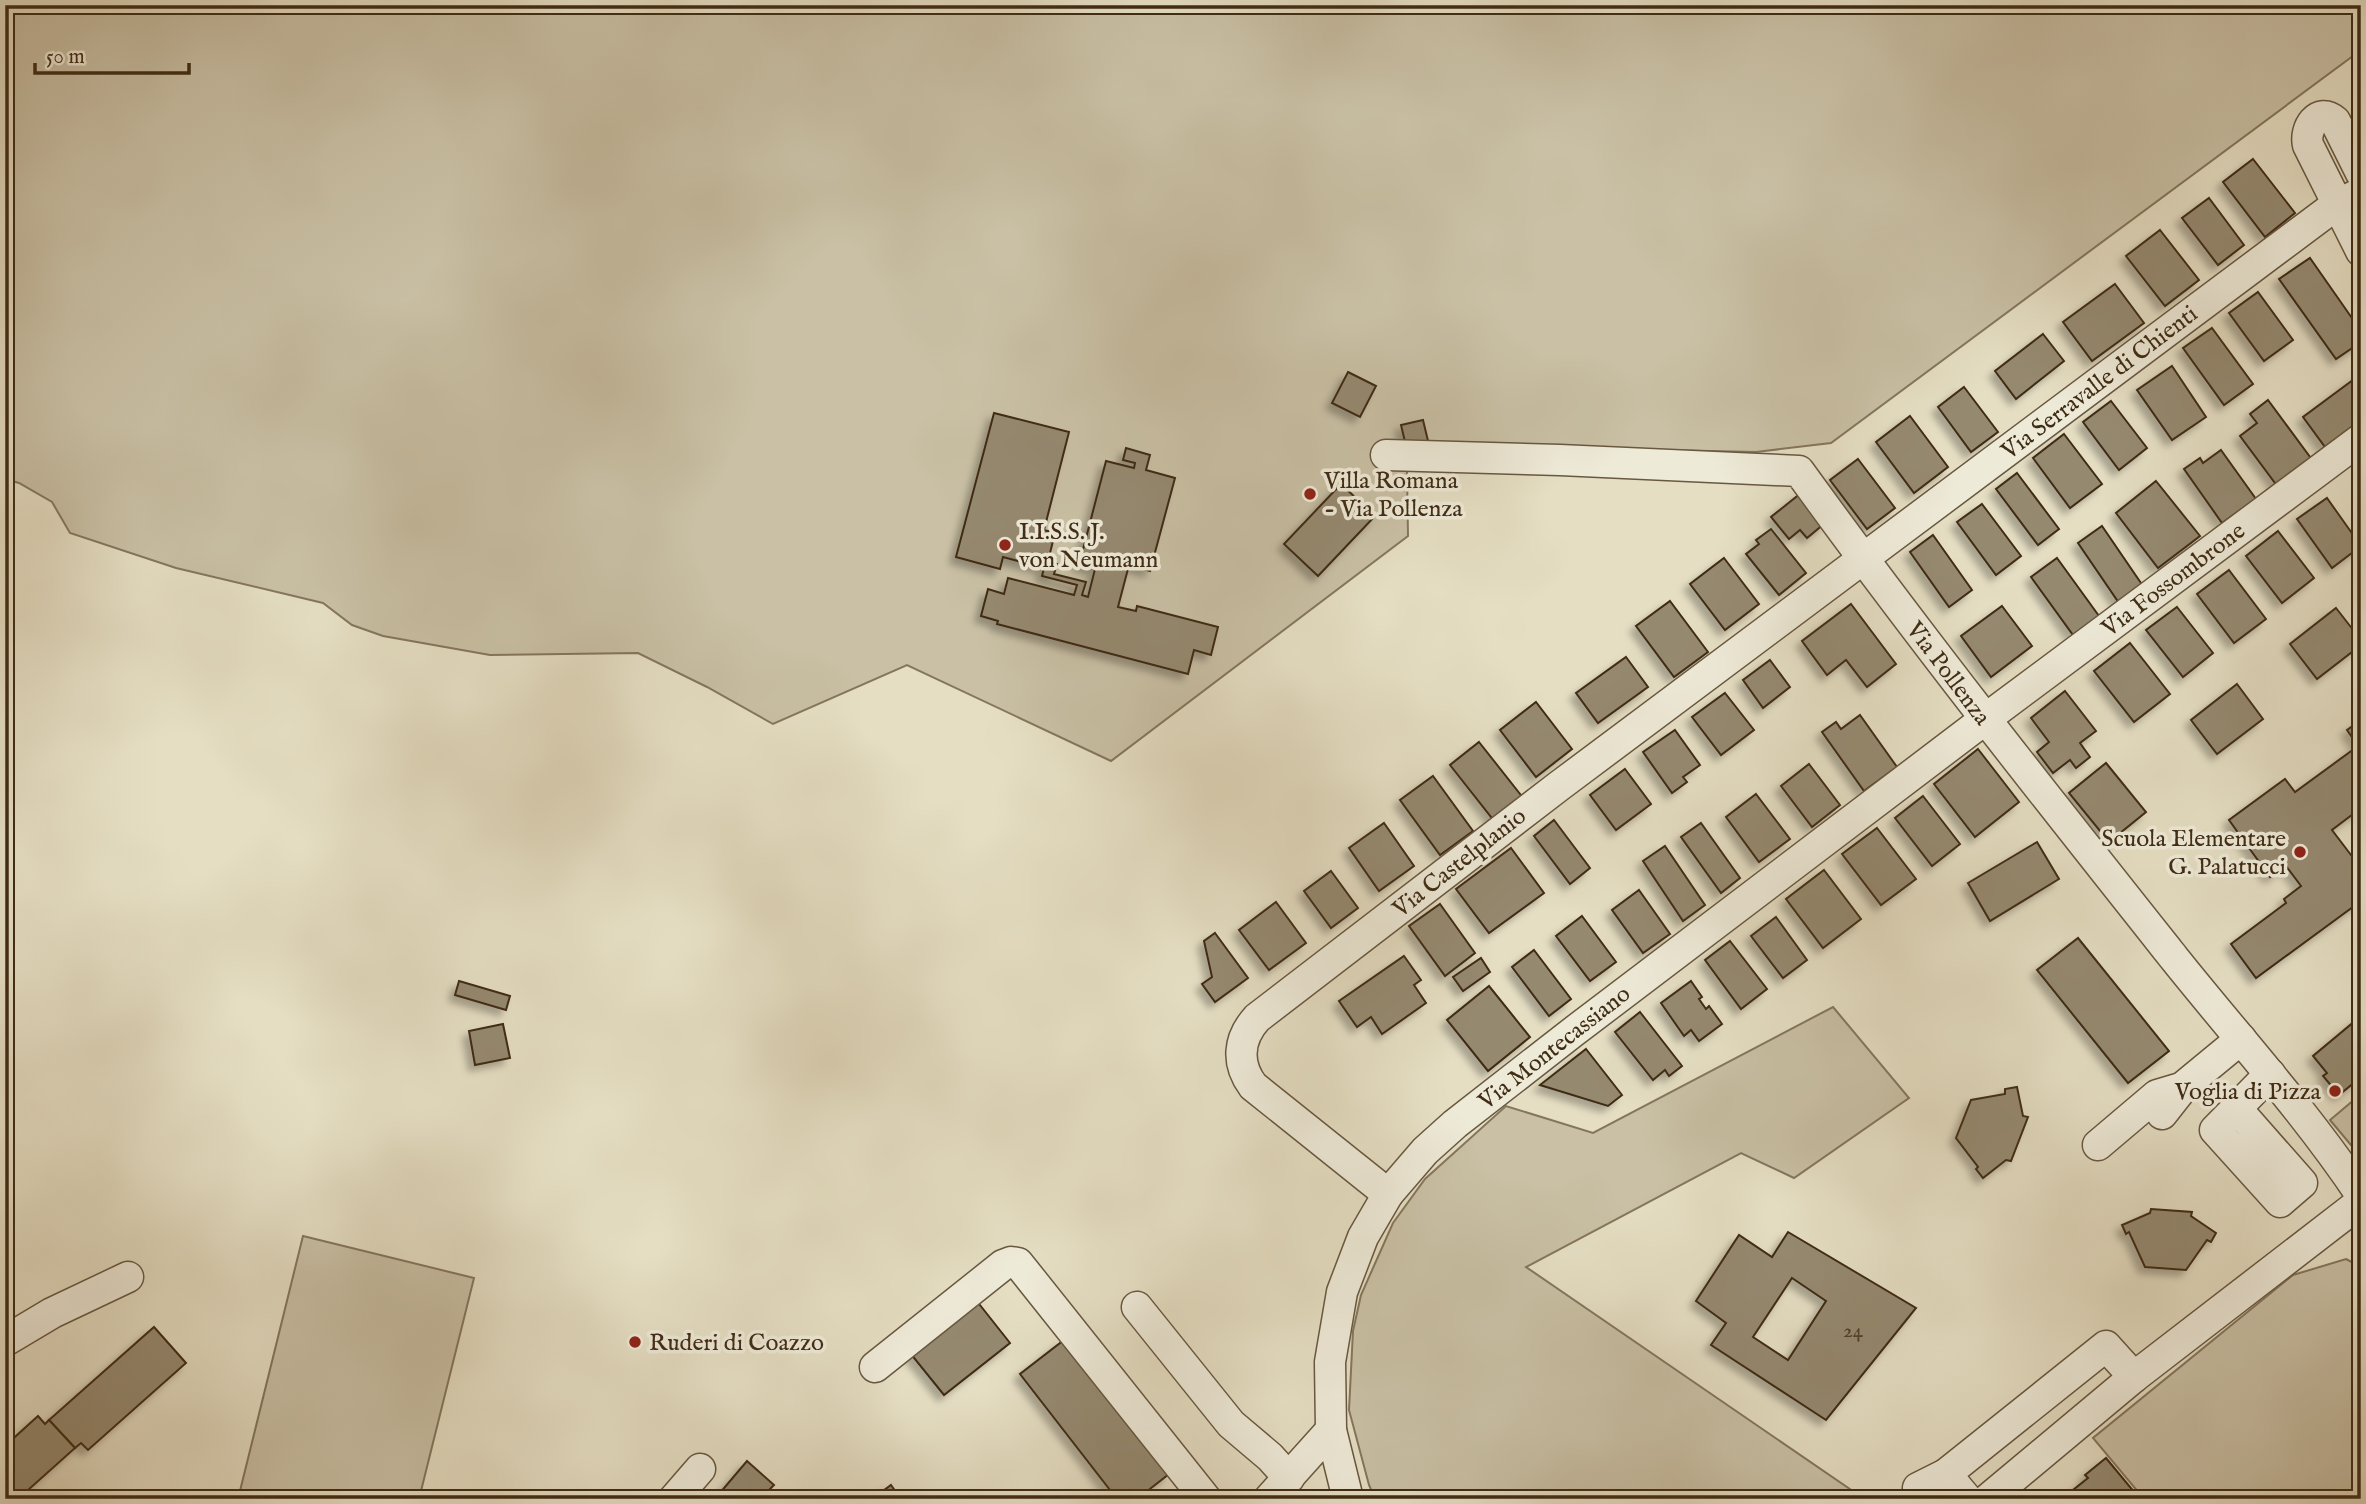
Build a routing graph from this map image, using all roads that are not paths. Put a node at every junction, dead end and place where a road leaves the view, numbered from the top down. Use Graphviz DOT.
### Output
graph roads {
  1 [pos="2361,173"];
  2 [pos="2349,199"];
  3 [pos="2361,251"];
  4 [pos="2361,439"];
  5 [pos="1386,455"];
  6 [pos="1862,560"];
  7 [pos="1984,719"];
  8 [pos="2241,1039"];
  9 [pos="2270,1074"];
  10 [pos="2184,1087"];
  11 [pos="2162,1114"];
  12 [pos="2098,1145"];
  13 [pos="2327,1146"];
  14 [pos="1388,1194"];
  15 [pos="2361,1195"];
  16 [pos="2361,1202"];
  17 [pos="128,1277"];
  18 [pos="1137,1307"];
  19 [pos="5,1341"];
  20 [pos="875,1367"];
  21 [pos="2134,1377"];
  22 [pos="1331,1430"];
  23 [pos="700,1469"];
  24 [pos="1945,1474"];
  25 [pos="1290,1478"];
  26 [pos="1918,1488"];
  27 [pos="674,1499"];
  28 [pos="1206,1499"];
  29 [pos="1269,1499"];
  30 [pos="1348,1499"];
  31 [pos="1967,1499"];
  32 [pos="1988,1499"];
  1 -- 2 [label="street"];
  2 -- 3 [label="street"];
  2 -- 6 [label="street, Via Serravalle di Chienti"];
  4 -- 7 [label="street, Via Fossombrone"];
  5 -- 6 [label="street, Via Pollenza"];
  6 -- 7 [label="street, Via Pollenza"];
  6 -- 14 [label="street, Via Castelplanio"];
  7 -- 8 [label="street, Via Pollenza"];
  7 -- 14 [label="street, Via Montecassiano"];
  8 -- 9 [label="street, Via Pollenza"];
  8 -- 10 [label="street"];
  9 -- 13 [label="street, Via Pollenza"];
  9 -- 13 [label="street"];
  10 -- 11 [label="street"];
  10 -- 12 [label="street"];
  13 -- 15 [label="street, Via Pollenza"];
  14 -- 22 [label="street, Via Montecassiano"];
  16 -- 21 [label="street"];
  17 -- 19 [label="street"];
  18 -- 25 [label="street"];
  20 -- 28 [label="street"];
  21 -- 24 [label="street"];
  21 -- 32 [label="street"];
  22 -- 25 [label="street"];
  22 -- 30 [label="street, Via Montecassiano"];
  23 -- 27 [label="street"];
  24 -- 26 [label="street"];
  24 -- 31 [label="street"];
  25 -- 29 [label="street"];
}
